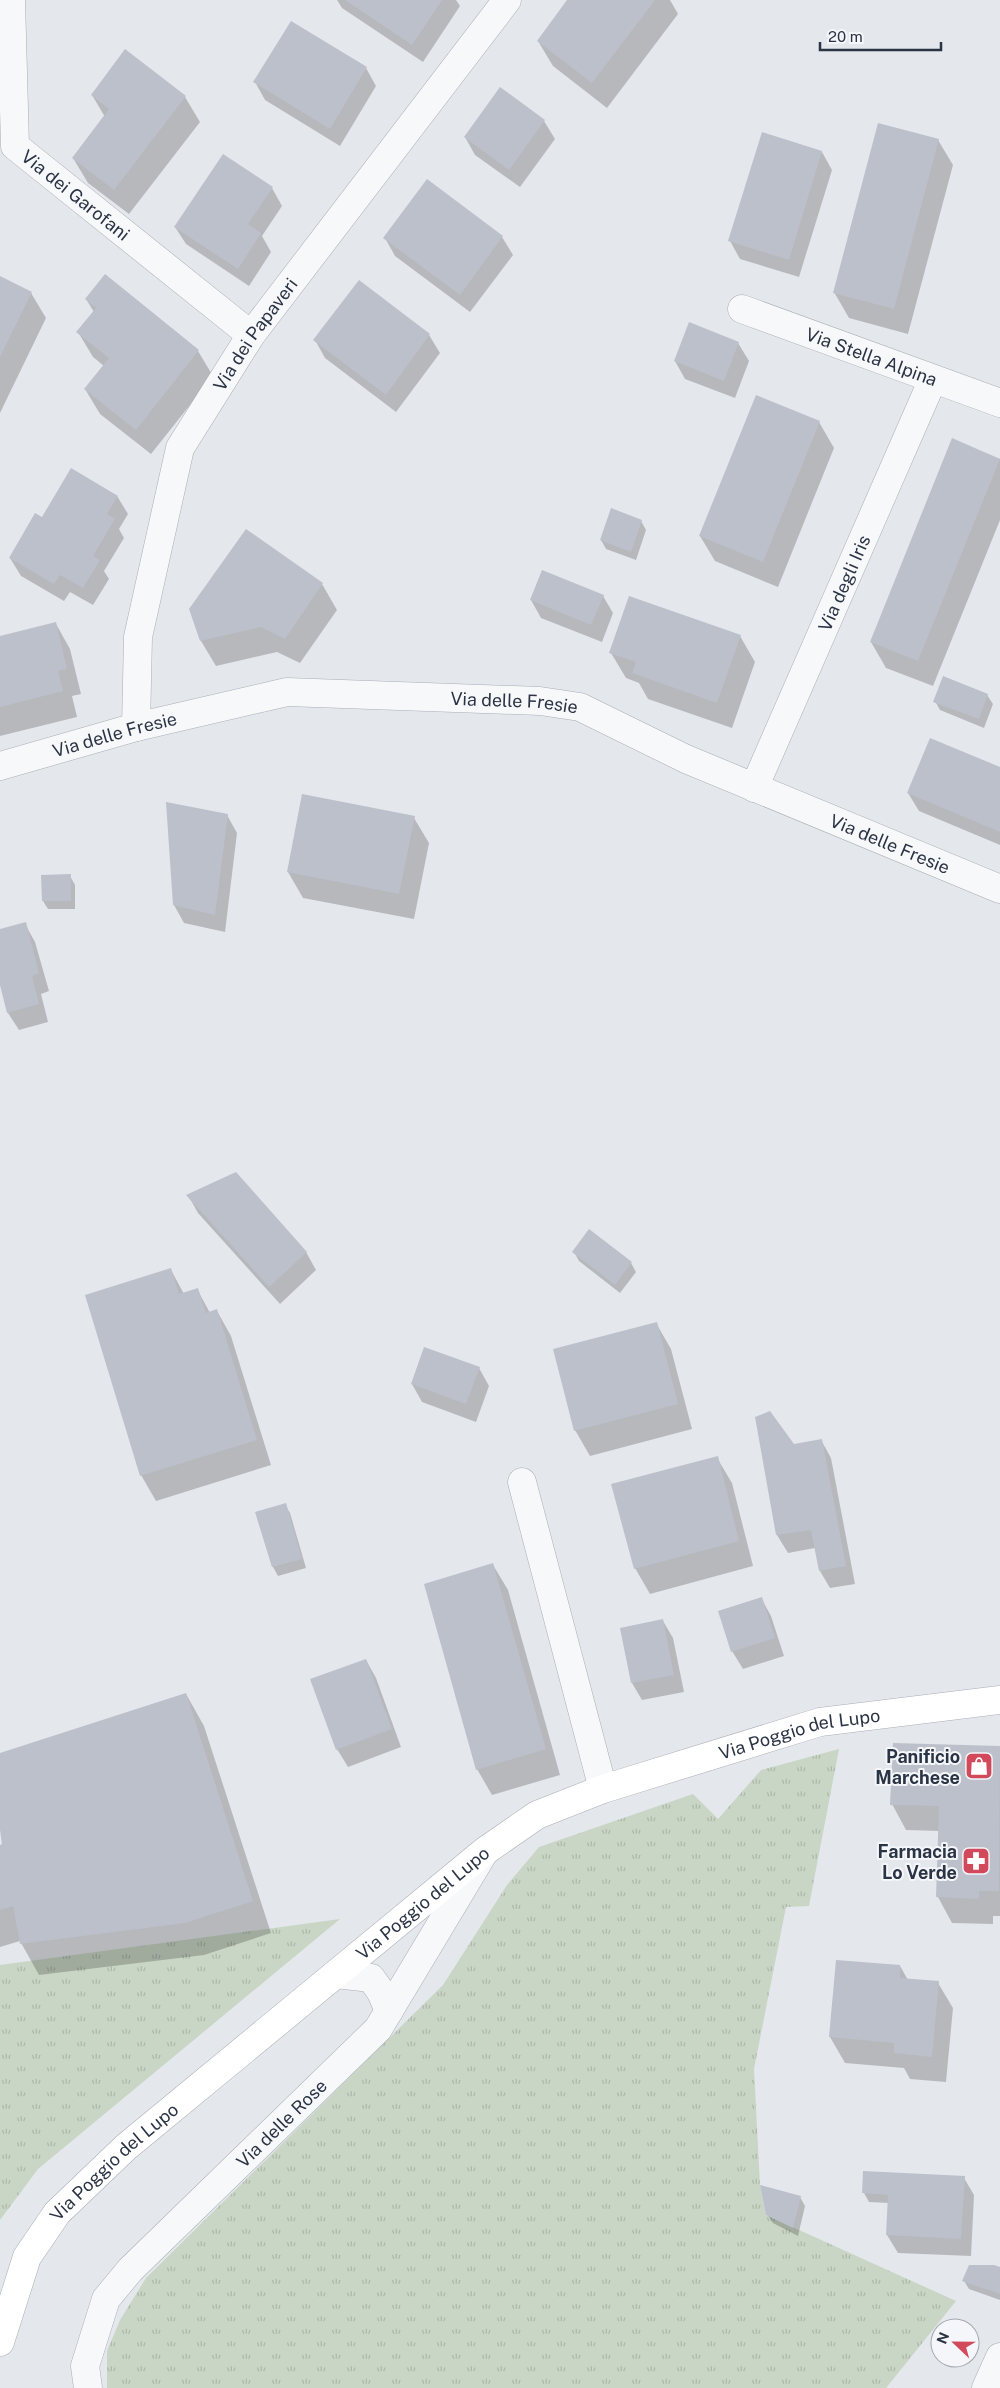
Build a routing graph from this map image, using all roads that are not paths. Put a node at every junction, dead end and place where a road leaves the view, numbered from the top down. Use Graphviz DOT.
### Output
graph roads {
  1 [pos="11,0"];
  2 [pos="508,0"];
  3 [pos="742,309"];
  4 [pos="251,335"];
  5 [pos="933,379"];
  6 [pos="1000,403"];
  7 [pos="136,727"];
  8 [pos="0,766"];
  9 [pos="754,788"];
  10 [pos="1000,889"];
  11 [pos="522,1482"];
  12 [pos="1000,1700"];
  13 [pos="603,1788"];
  14 [pos="486,1851"];
  15 [pos="336,1974"];
  16 [pos="389,2011"];
  17 [pos="0,2342"];
  18 [pos="1000,2357"];
  19 [pos="88,2388"];
  20 [pos="986,2388"];
  1 -- 4 [label="street, Via dei Garofani"];
  2 -- 4 [label="street, Via dei Papaveri"];
  3 -- 5 [label="street, Via Stella Alpina"];
  4 -- 7 [label="street, Via dei Papaveri"];
  5 -- 6 [label="street, Via Stella Alpina"];
  5 -- 9 [label="street, Via degli Iris"];
  7 -- 8 [label="street, Via delle Fresie"];
  7 -- 9 [label="street, Via delle Fresie"];
  9 -- 10 [label="street, Via delle Fresie"];
  11 -- 13 [label="street"];
  12 -- 13 [label="street, Via Poggio del Lupo"];
  13 -- 14 [label="street, Via Poggio del Lupo"];
  14 -- 15 [label="street, Via Poggio del Lupo"];
  14 -- 16 [label="street, Via delle Rose"];
  15 -- 16 [label="street"];
  15 -- 17 [label="street, Via Poggio del Lupo"];
  16 -- 19 [label="street, Via delle Rose"];
  18 -- 20 [label="street"];
}
